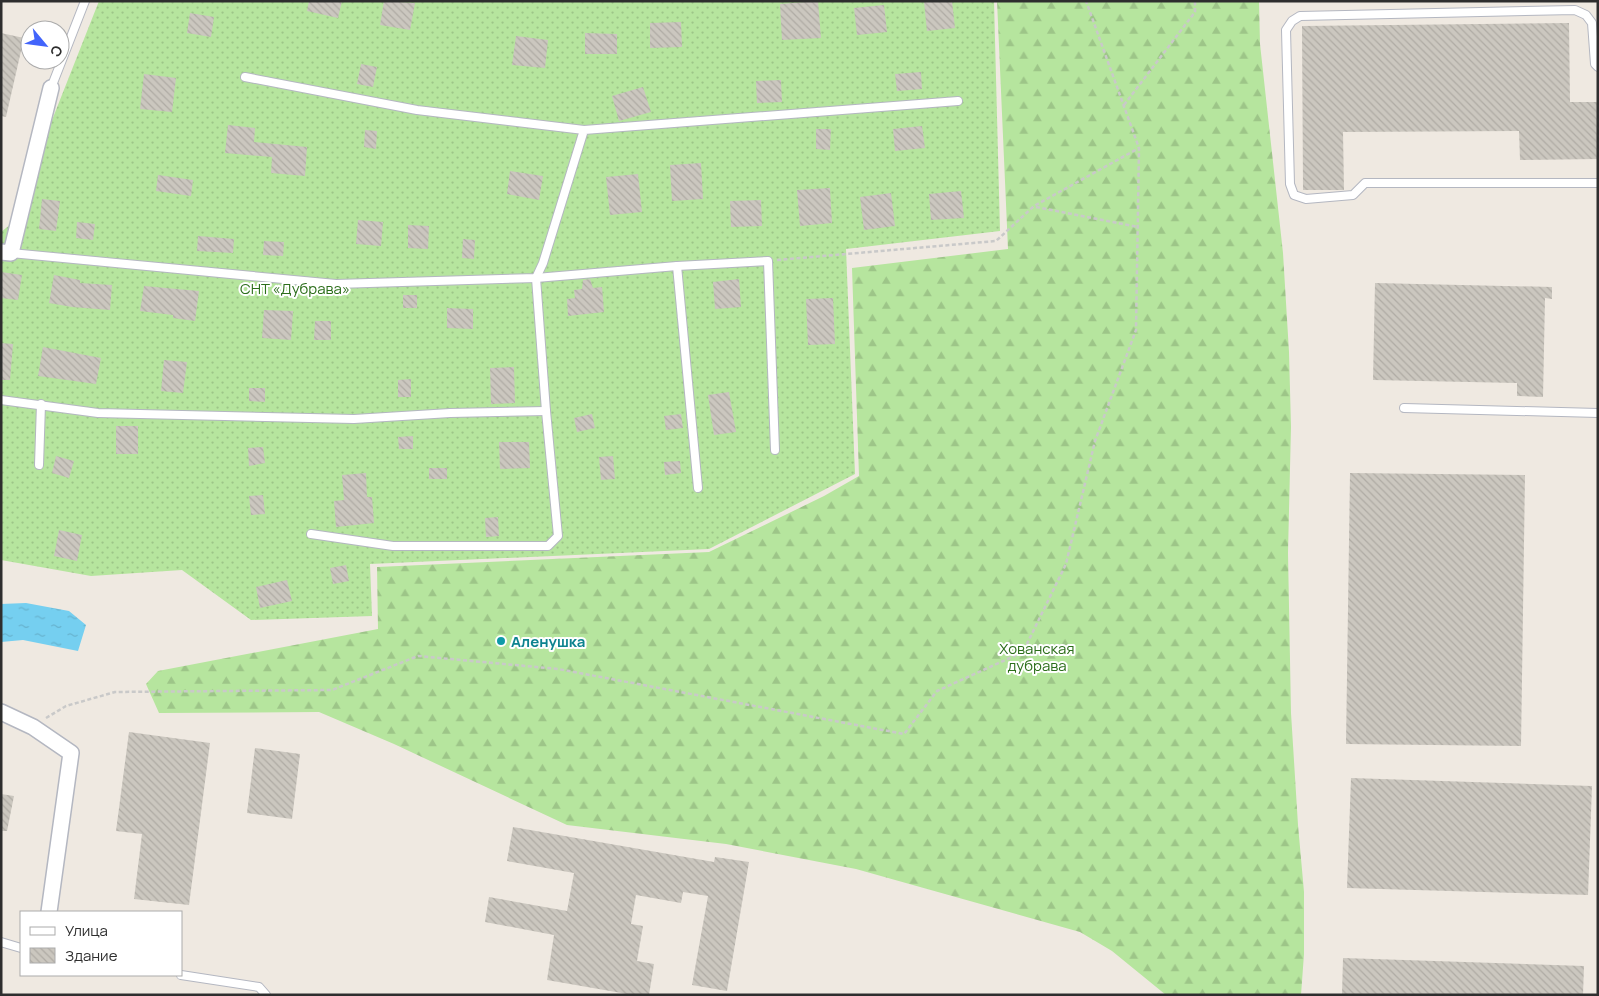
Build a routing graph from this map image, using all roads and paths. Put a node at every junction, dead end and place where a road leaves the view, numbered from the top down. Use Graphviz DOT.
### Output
graph roads {
  1 [pos="85,1"];
  2 [pos="1086,1"];
  3 [pos="1194,1"];
  4 [pos="1598,67"];
  5 [pos="245,77"];
  6 [pos="51,88"];
  7 [pos="958,101"];
  8 [pos="1124,105"];
  9 [pos="584,130"];
  10 [pos="1139,148"];
  11 [pos="1598,183"];
  12 [pos="1034,206"];
  13 [pos="1138,227"];
  14 [pos="6,252"];
  15 [pos="768,261"];
  16 [pos="677,266"];
  17 [pos="536,278"];
  18 [pos="1,400"];
  19 [pos="41,404"];
  20 [pos="1404,408"];
  21 [pos="546,411"];
  22 [pos="1598,413"];
  23 [pos="774,450"];
  24 [pos="40,465"];
  25 [pos="698,488"];
  26 [pos="311,534"];
  27 [pos="1,712"];
  28 [pos="32,727"];
  29 [pos="49,911"];
  30 [pos="1,942"];
  31 [pos="20,948"];
  32 [pos="182,975"];
  33 [pos="266,995"];
  1 -- 6 [label="lane"];
  2 -- 8 [label="path"];
  3 -- 8 [label="path"];
  4 -- 11 [label="lane"];
  5 -- 9 [label="lane"];
  6 -- 14 [label="street"];
  7 -- 9 [label="lane"];
  8 -- 10 [label="path"];
  9 -- 17 [label="lane"];
  10 -- 12 [label="path"];
  10 -- 13 [label="path"];
  12 -- 13 [label="path"];
  12 -- 15 [label="path"];
  13 -- 28 [label="path"];
  14 -- 17 [label="lane"];
  15 -- 16 [label="lane"];
  15 -- 23 [label="lane"];
  16 -- 17 [label="lane"];
  16 -- 25 [label="lane"];
  17 -- 21 [label="lane"];
  18 -- 19 [label="lane"];
  19 -- 21 [label="lane"];
  19 -- 24 [label="lane"];
  20 -- 22 [label="lane"];
  21 -- 26 [label="lane"];
  27 -- 28 [label="street"];
  28 -- 29 [label="street"];
  30 -- 31 [label="lane"];
  32 -- 33 [label="lane"];
}
